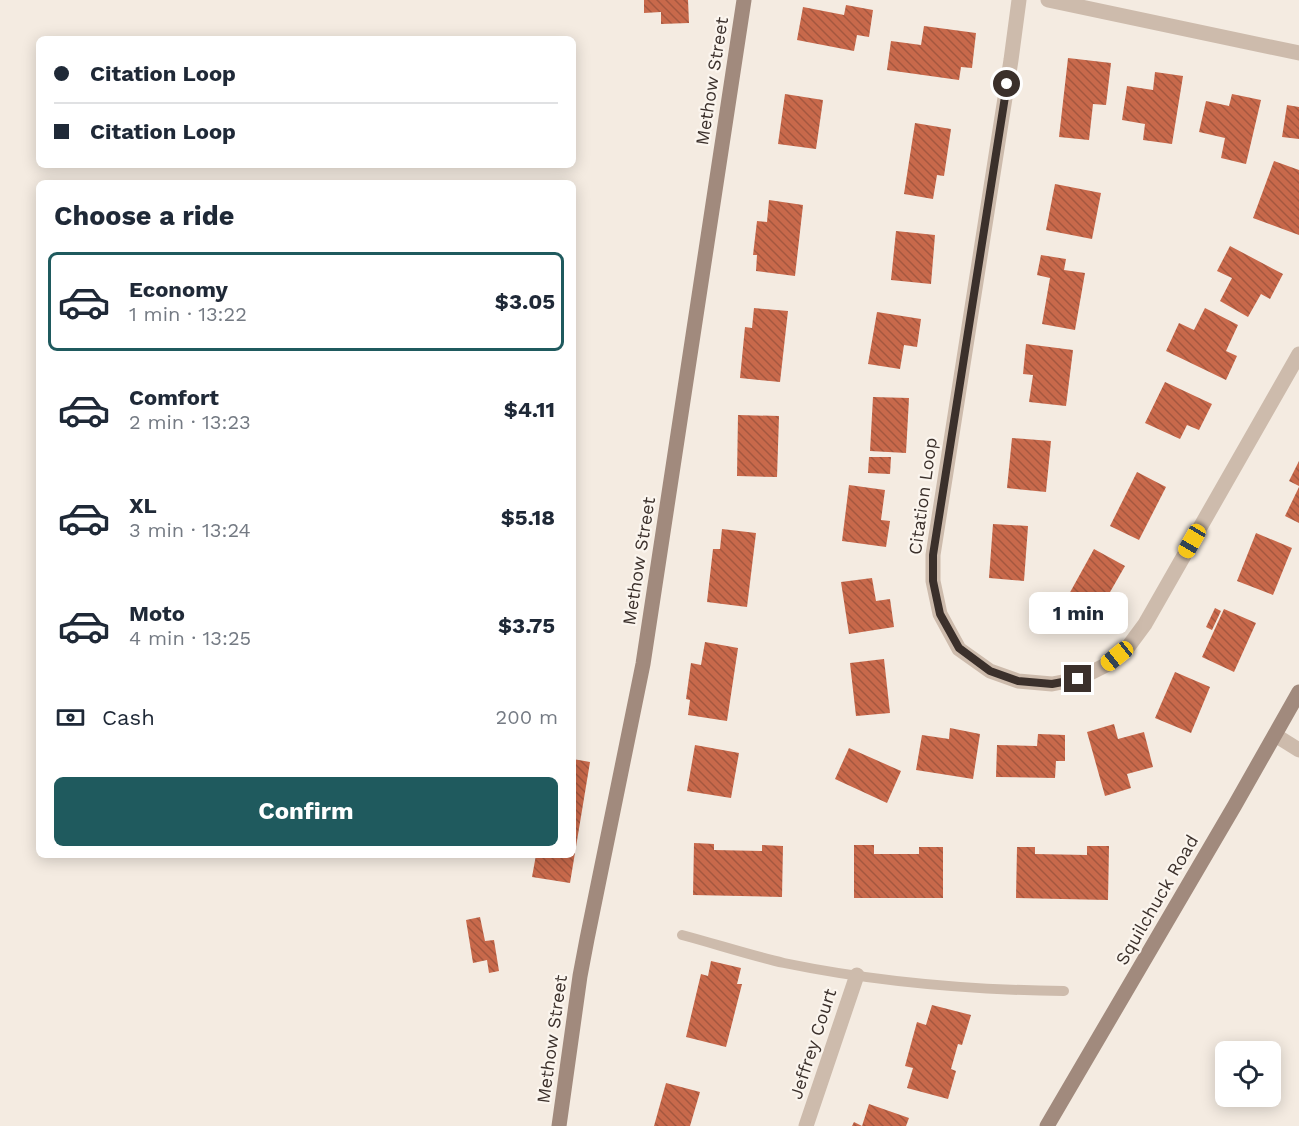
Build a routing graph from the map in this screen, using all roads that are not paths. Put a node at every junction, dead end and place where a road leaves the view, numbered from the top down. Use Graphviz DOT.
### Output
graph roads {
  1 [pos="744,0"];
  2 [pos="1018,0"];
  3 [pos="1048,0"];
  4 [pos="1299,53"];
  5 [pos="1299,354"];
  6 [pos="1299,692"];
  7 [pos="1275,735"];
  8 [pos="1299,750"];
  9 [pos="682,935"];
  10 [pos="857,975"];
  11 [pos="1064,991"];
  12 [pos="559,1126"];
  13 [pos="806,1126"];
  14 [pos="1047,1126"];
  1 -- 12 [label="street, Methow Street"];
  2 -- 5 [label="street, Citation Loop"];
  3 -- 4 [label="street"];
  6 -- 7 [label="street, Squilchuck Road"];
  7 -- 8 [label="street"];
  7 -- 14 [label="street, Squilchuck Road"];
  9 -- 10 [label="lane"];
  10 -- 11 [label="lane"];
  10 -- 13 [label="street, Jeffrey Court"];
}
